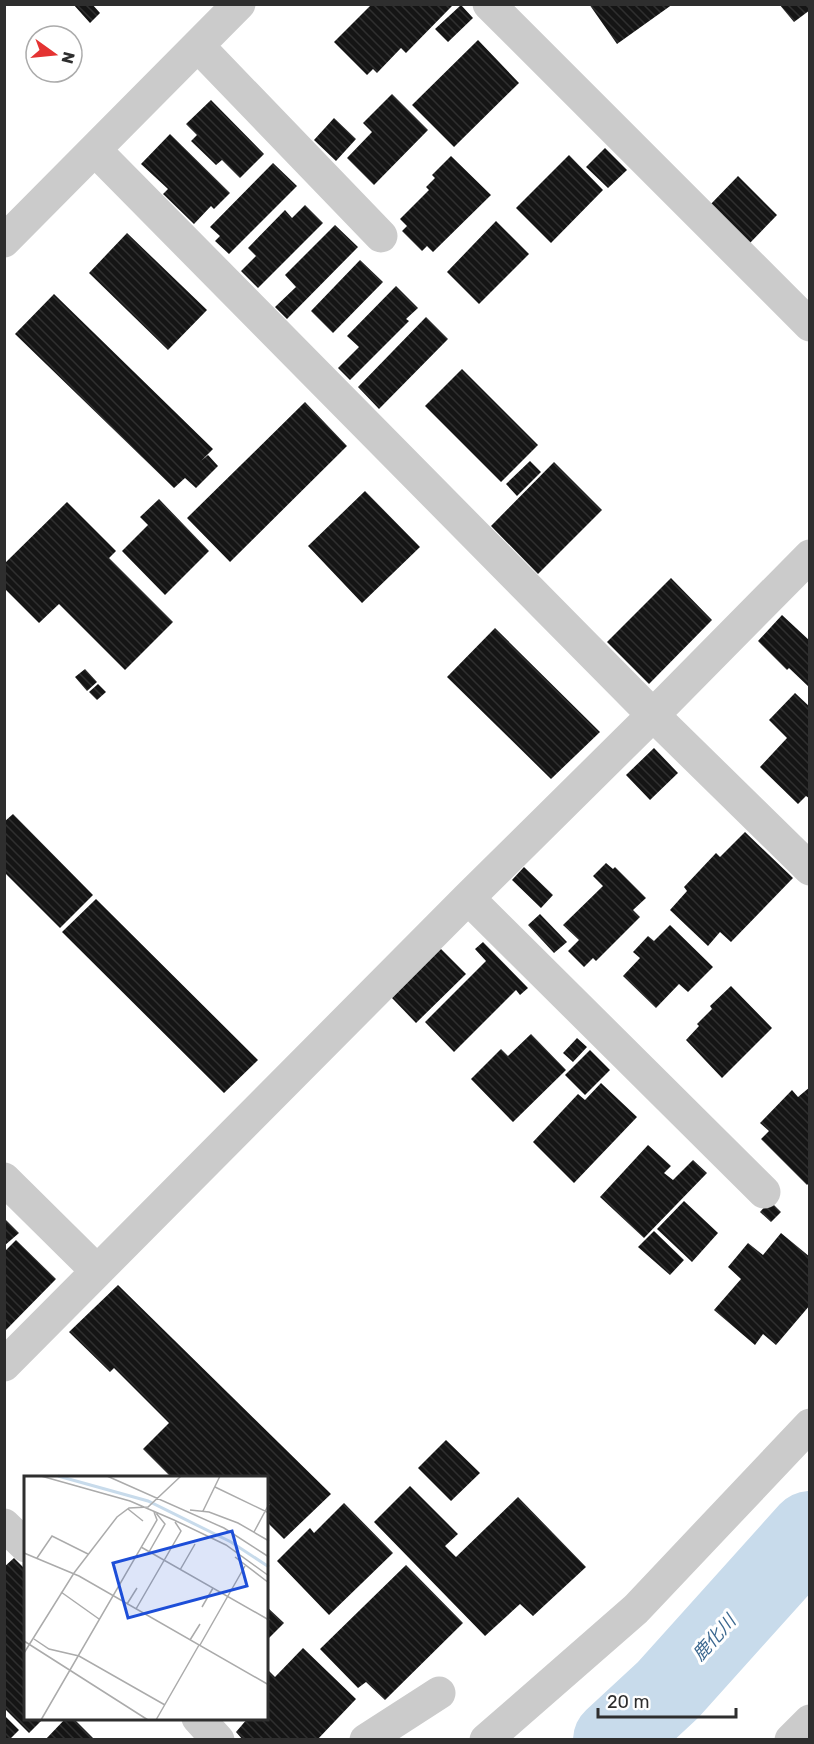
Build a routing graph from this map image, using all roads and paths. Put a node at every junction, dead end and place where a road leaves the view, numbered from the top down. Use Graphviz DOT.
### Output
graph roads {
  1 [pos="239,4"];
  2 [pos="489,4"];
  3 [pos="198,46"];
  4 [pos="95,150"];
  5 [pos="381,236"];
  6 [pos="4,241"];
  7 [pos="810,325"];
  8 [pos="810,556"];
  9 [pos="653,715"];
  10 [pos="810,869"];
  11 [pos="468,898"];
  12 [pos="4,1179"];
  13 [pos="764,1192"];
  14 [pos="98,1271"];
  15 [pos="4,1365"];
  16 [pos="810,1425"];
  17 [pos="4,1525"];
  18 [pos="24,1544"];
  19 [pos="439,1693"];
  20 [pos="199,1720"];
  21 [pos="810,1721"];
  22 [pos="219,1740"];
  23 [pos="366,1740"];
  24 [pos="486,1740"];
  25 [pos="791,1740"];
  1 -- 3 [label="street"];
  2 -- 7 [label="street"];
  3 -- 4 [label="street"];
  3 -- 5 [label="street"];
  4 -- 6 [label="street"];
  4 -- 9 [label="street"];
  8 -- 9 [label="street"];
  9 -- 10 [label="street"];
  9 -- 11 [label="street"];
  11 -- 13 [label="street"];
  11 -- 14 [label="street"];
  12 -- 14 [label="street"];
  14 -- 15 [label="street"];
  16 -- 24 [label="street"];
  17 -- 18 [label="street"];
  19 -- 23 [label="street"];
  20 -- 22 [label="street"];
  21 -- 25 [label="street"];
}
